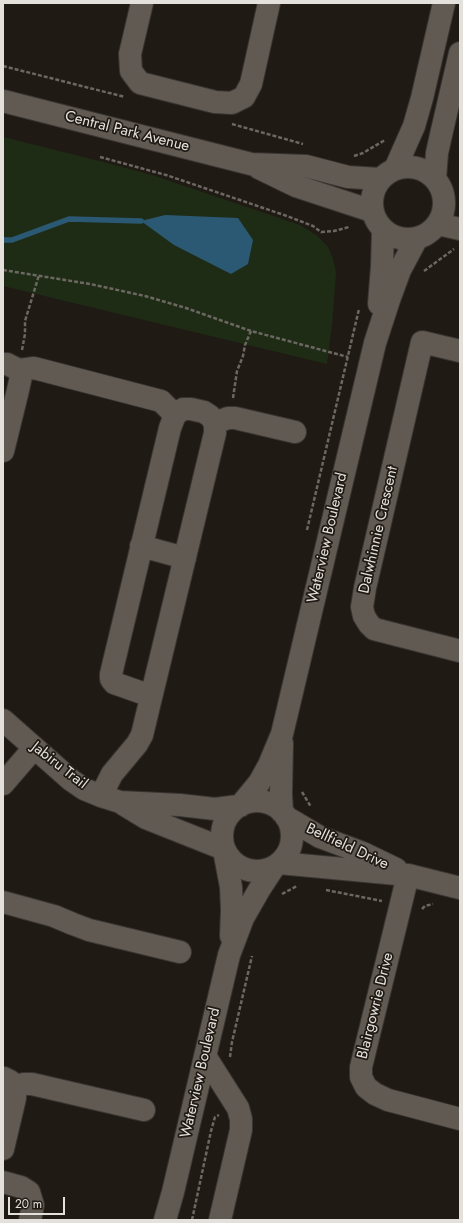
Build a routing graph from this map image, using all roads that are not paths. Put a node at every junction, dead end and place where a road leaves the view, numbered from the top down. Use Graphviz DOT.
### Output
graph roads {
  1 [pos="142,3"];
  2 [pos="269,3"];
  3 [pos="444,3"];
  4 [pos="460,53"];
  5 [pos="3,101"];
  6 [pos="251,164"];
  7 [pos="388,174"];
  8 [pos="446,192"];
  9 [pos="372,211"];
  10 [pos="438,224"];
  11 [pos="383,230"];
  12 [pos="417,238"];
  13 [pos="458,238"];
  14 [pos="460,351"];
  15 [pos="372,352"];
  16 [pos="11,367"];
  17 [pos="175,415"];
  18 [pos="222,420"];
  19 [pos="295,432"];
  20 [pos="3,452"];
  21 [pos="141,546"];
  22 [pos="185,558"];
  23 [pos="460,651"];
  24 [pos="151,696"];
  25 [pos="3,720"];
  26 [pos="282,734"];
  27 [pos="34,748"];
  28 [pos="3,784"];
  29 [pos="111,799"];
  30 [pos="180,805"];
  31 [pos="239,806"];
  32 [pos="284,815"];
  33 [pos="172,828"];
  34 [pos="224,849"];
  35 [pos="277,865"];
  36 [pos="408,875"];
  37 [pos="460,888"];
  38 [pos="3,902"];
  39 [pos="180,952"];
  40 [pos="229,955"];
  41 [pos="205,1056"];
  42 [pos="8,1082"];
  43 [pos="144,1110"];
  44 [pos="460,1119"];
  45 [pos="3,1149"];
  46 [pos="3,1182"];
  47 [pos="173,1192"];
  48 [pos="30,1220"];
  49 [pos="166,1220"];
  50 [pos="169,1220"];
  51 [pos="220,1220"];
  1 -- 2 [label="street"];
  3 -- 7 [label="street"];
  4 -- 8 [label="street"];
  5 -- 6 [label="street, Central Park Avenue"];
  6 -- 7 [label="street, Central Park Avenue"];
  6 -- 9 [label="street, Central Park Avenue"];
  7 -- 8 [label="street"];
  7 -- 9 [label="street"];
  8 -- 10 [label="street"];
  9 -- 11 [label="street"];
  10 -- 12 [label="street"];
  10 -- 13 [label="street"];
  11 -- 12 [label="street"];
  11 -- 15 [label="street, Waterview Boulevard"];
  12 -- 15 [label="street, Waterview Boulevard"];
  14 -- 23 [label="street, Dalwhinnie Crescent"];
  15 -- 26 [label="street, Waterview Boulevard"];
  16 -- 17 [label="street"];
  16 -- 20 [label="street"];
  17 -- 18 [label="street"];
  17 -- 21 [label="street"];
  18 -- 19 [label="street"];
  18 -- 22 [label="street"];
  21 -- 22 [label="street"];
  21 -- 24 [label="street"];
  22 -- 24 [label="street"];
  24 -- 29 [label="street"];
  25 -- 27 [label="street, Jabiru Trail"];
  26 -- 31 [label="street, Waterview Boulevard"];
  26 -- 32 [label="street, Waterview Boulevard"];
  27 -- 28 [label="street"];
  27 -- 29 [label="street, Jabiru Trail"];
  29 -- 30 [label="street, Jabiru Trail"];
  29 -- 33 [label="street, Jabiru Trail"];
  30 -- 31 [label="street, Jabiru Trail"];
  30 -- 33 [label="street"];
  31 -- 32 [label="street"];
  31 -- 34 [label="street"];
  32 -- 35 [label="street"];
  32 -- 36 [label="street, Bellfield Drive"];
  33 -- 34 [label="street, Jabiru Trail"];
  34 -- 35 [label="street"];
  34 -- 40 [label="street, Waterview Boulevard"];
  35 -- 36 [label="street, Bellfield Drive"];
  35 -- 40 [label="street, Waterview Boulevard"];
  36 -- 37 [label="street, Bellfield Drive"];
  36 -- 44 [label="street, Blairgowrie Drive"];
  38 -- 39 [label="street"];
  40 -- 41 [label="street, Waterview Boulevard"];
  41 -- 47 [label="street, Waterview Boulevard"];
  41 -- 51 [label="street"];
  42 -- 43 [label="street"];
  42 -- 45 [label="street"];
  46 -- 48 [label="street"];
  47 -- 49 [label="street, Waterview Boulevard"];
  47 -- 50 [label="street, Waterview Boulevard"];
}
